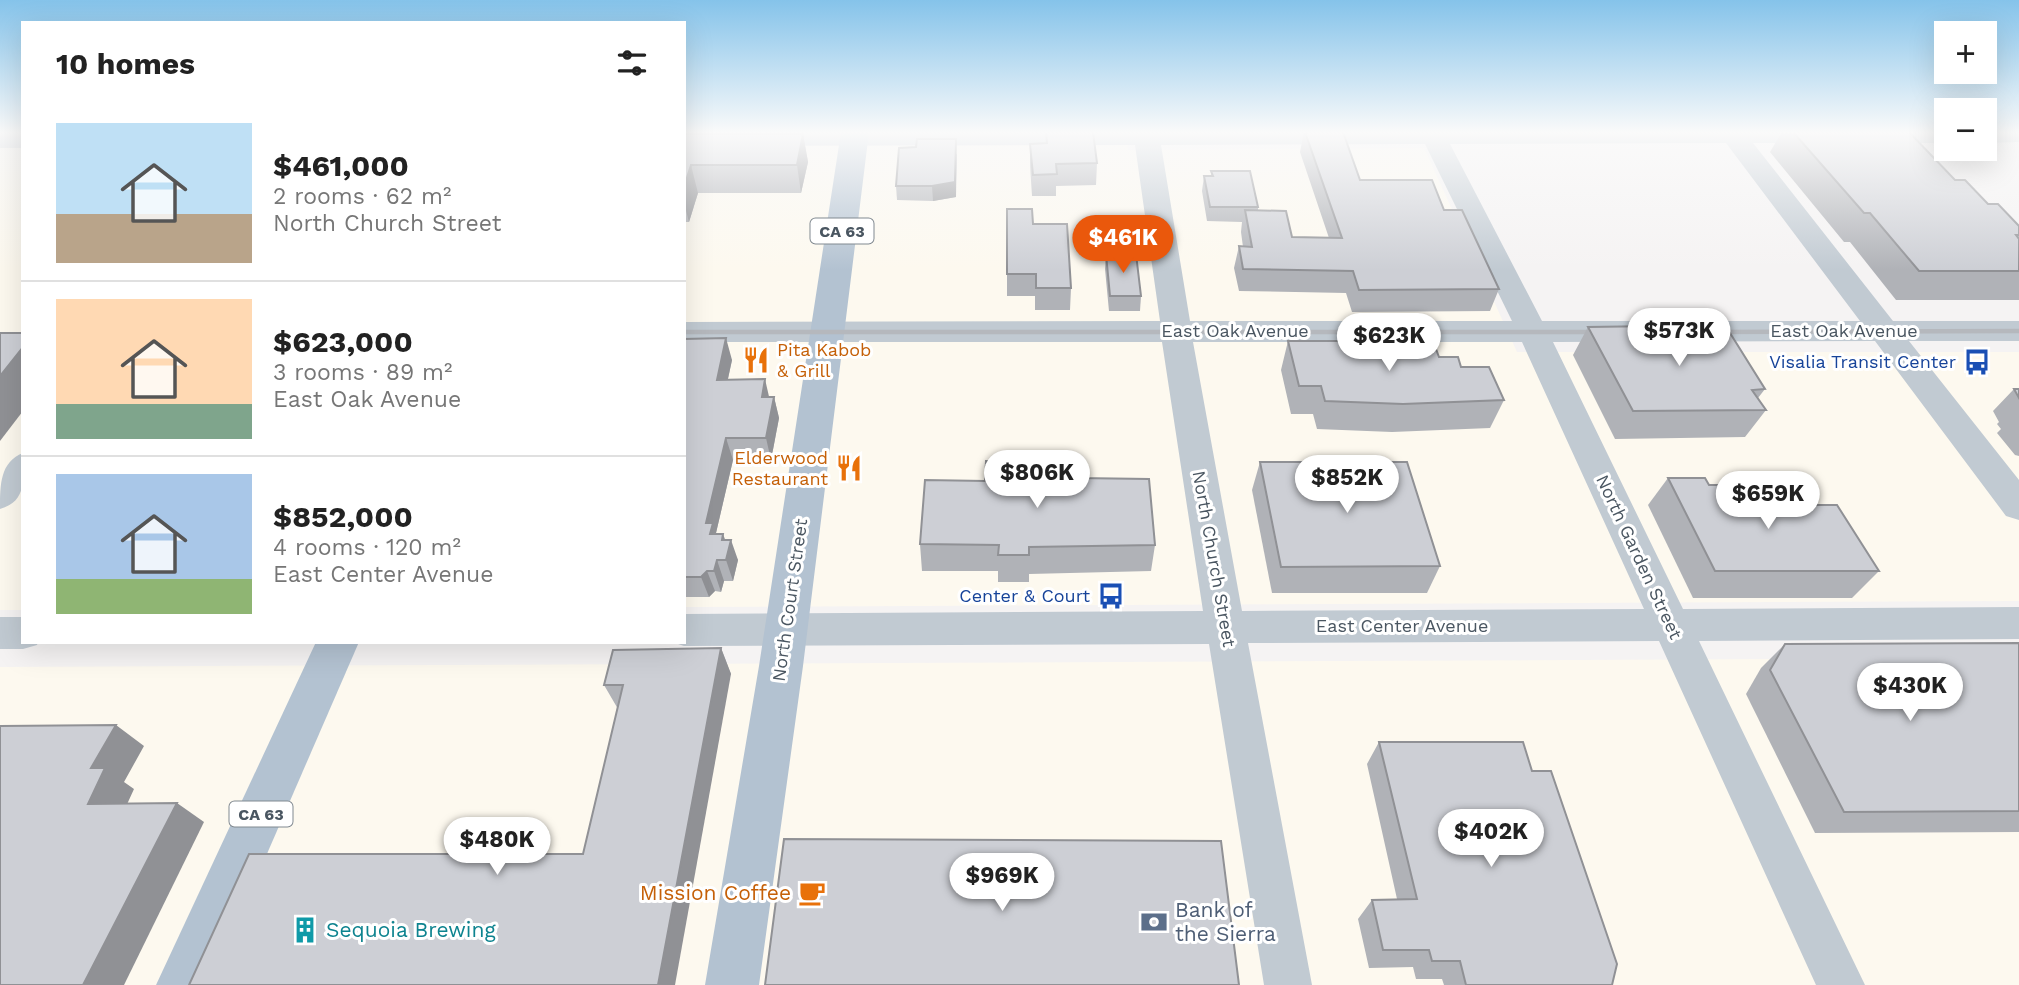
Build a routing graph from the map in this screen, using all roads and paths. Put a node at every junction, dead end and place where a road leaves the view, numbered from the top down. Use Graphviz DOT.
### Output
graph roads {
  1 [pos="849,178"];
  2 [pos="1152,178"];
  3 [pos="1455,178"];
  4 [pos="1766,178"];
  5 [pos="828,330"];
  6 [pos="1175,331"];
  7 [pos="2019,331"];
  8 [pos="686,332"];
  9 [pos="1533,332"];
  10 [pos="1883,332"];
  11 [pos="21,469"];
  12 [pos="0,496"];
  13 [pos="2019,506"];
  14 [pos="2019,623"];
  15 [pos="1671,625"];
  16 [pos="1226,627"];
  17 [pos="686,631"];
  18 [pos="786,631"];
  19 [pos="0,633"];
  20 [pos="21,633"];
  21 [pos="337,644"];
  22 [pos="183,985"];
  23 [pos="732,985"];
  24 [pos="1288,985"];
  25 [pos="1841,985"];
  1 -- 5 [label="main road, North Court Street / CA 63"];
  2 -- 6 [label="street, North Church Street"];
  3 -- 9 [label="street, North Garden Street"];
  4 -- 10 [label="street"];
  5 -- 6 [label="street, East Oak Avenue"];
  5 -- 8 [label="street, East Oak Avenue"];
  5 -- 18 [label="main road, North Court Street / CA 63"];
  6 -- 9 [label="street, East Oak Avenue"];
  6 -- 16 [label="street, North Church Street"];
  7 -- 10 [label="street, East Oak Avenue"];
  9 -- 10 [label="street, East Oak Avenue"];
  9 -- 15 [label="street, North Garden Street"];
  10 -- 13 [label="street"];
  11 -- 12 [label="street"];
  14 -- 15 [label="street, East Center Avenue"];
  15 -- 16 [label="street, East Center Avenue"];
  15 -- 25 [label="street, North Garden Street"];
  16 -- 18 [label="street, East Center Avenue"];
  16 -- 24 [label="street, North Church Street"];
  17 -- 18 [label="street, East Center Avenue"];
  18 -- 23 [label="main road, North Court Street / CA 63"];
  19 -- 20 [label="street"];
  21 -- 22 [label="main road, CA 63"];
}
